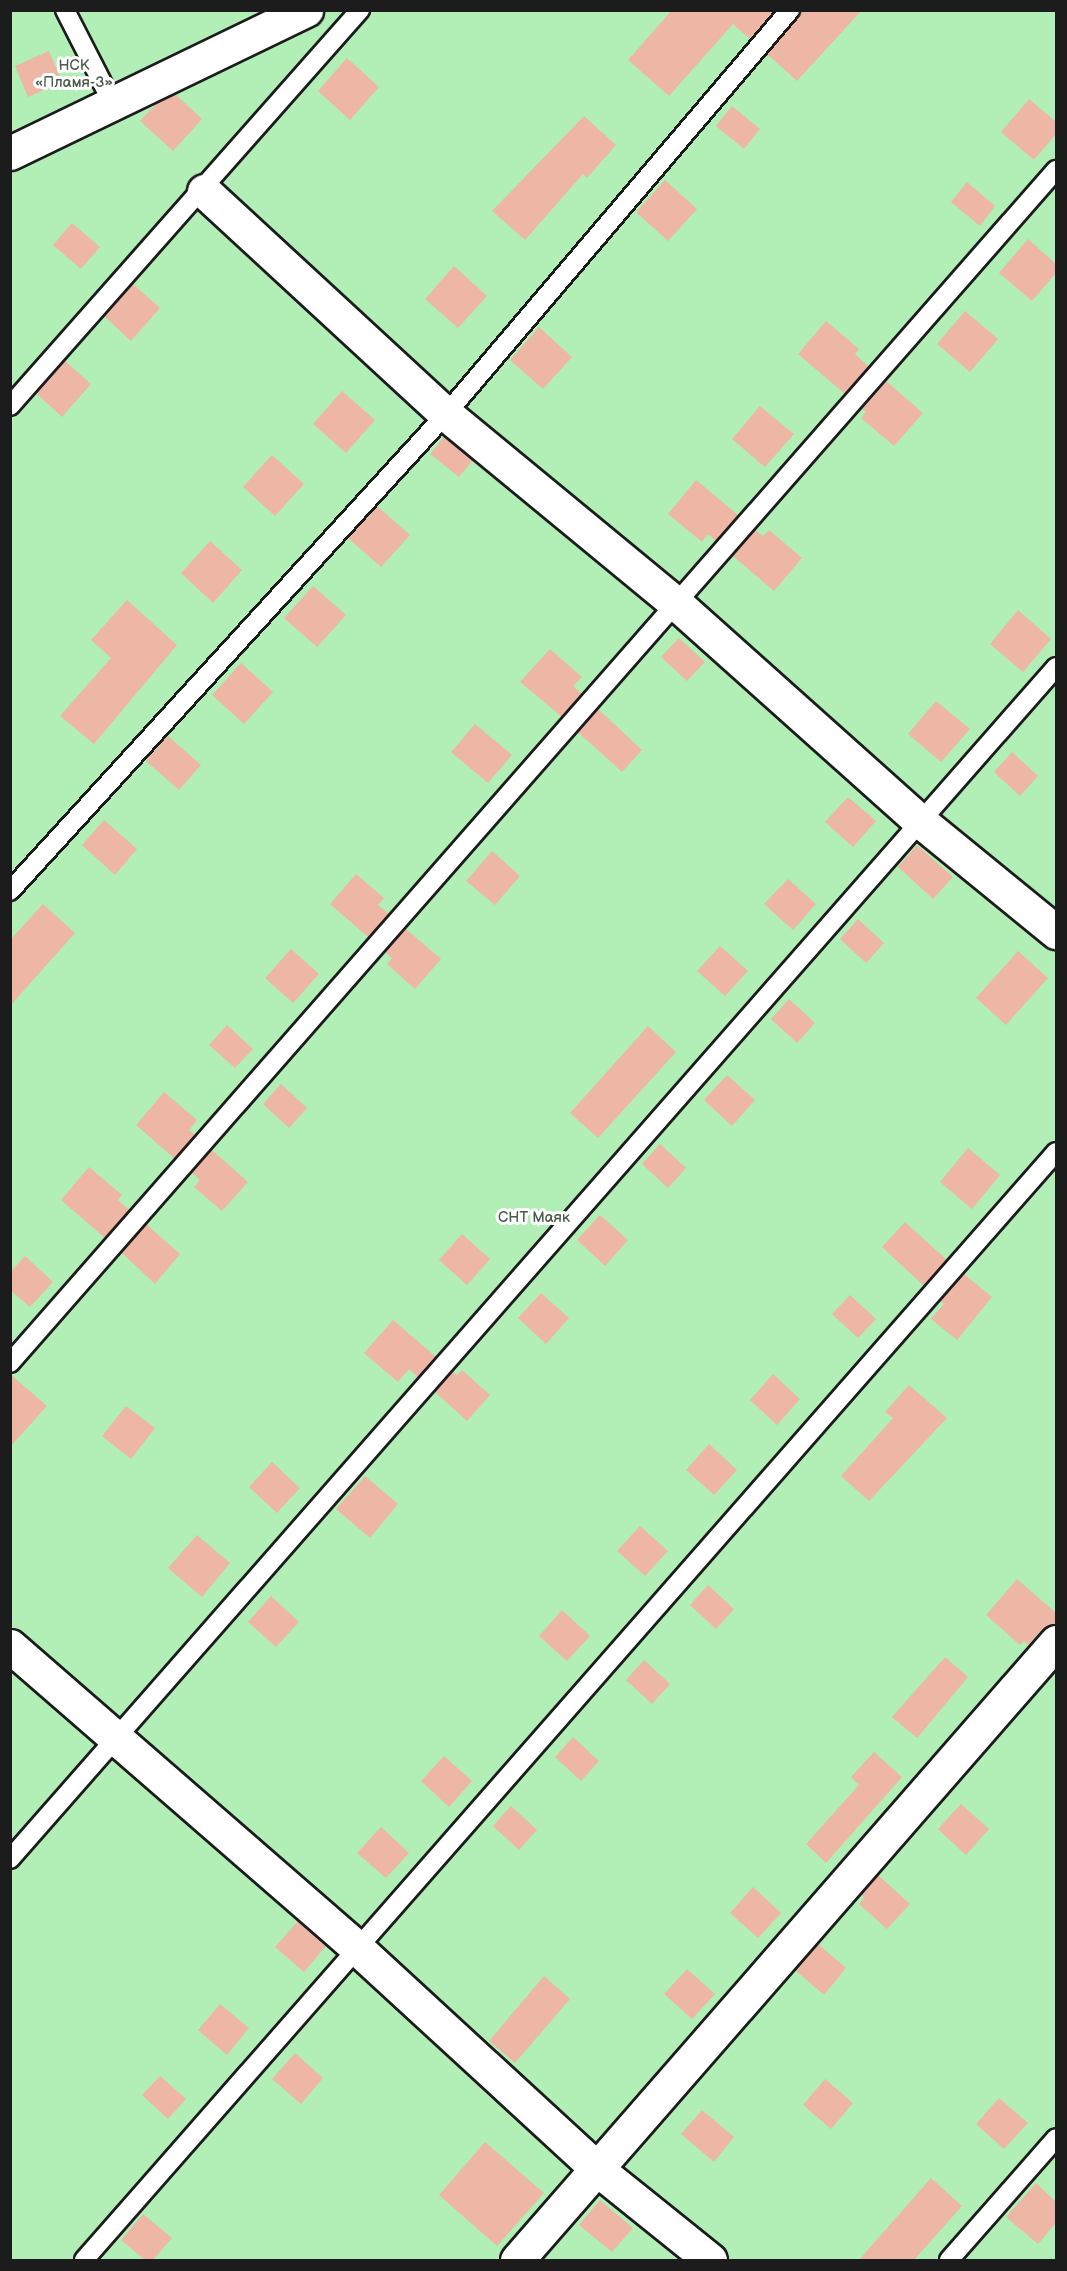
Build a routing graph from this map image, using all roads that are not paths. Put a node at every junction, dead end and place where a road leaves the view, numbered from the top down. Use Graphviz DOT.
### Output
graph roads {
  1 [pos="65,10"];
  2 [pos="306,10"];
  3 [pos="360,10"];
  4 [pos="790,10"];
  5 [pos="113,104"];
  6 [pos="10,153"];
  7 [pos="1056,170"];
  8 [pos="204,191"];
  9 [pos="10,406"];
  10 [pos="446,414"];
  11 [pos="678,605"];
  12 [pos="1056,667"];
  13 [pos="920,821"];
  14 [pos="10,891"];
  15 [pos="1056,932"];
  16 [pos="1056,1152"];
  17 [pos="10,1362"];
  18 [pos="1056,1642"];
  19 [pos="10,1646"];
  20 [pos="116,1737"];
  21 [pos="10,1859"];
  22 [pos="358,1949"];
  23 [pos="1056,2138"];
  24 [pos="597,2169"];
  25 [pos="84,2260"];
  26 [pos="517,2260"];
  27 [pos="710,2260"];
  28 [pos="949,2260"];
  1 -- 5 [label="lane"];
  2 -- 5 [label="street"];
  3 -- 8 [label="lane"];
  4 -- 10 [label="lane"];
  5 -- 6 [label="street"];
  7 -- 11 [label="lane"];
  8 -- 9 [label="lane"];
  8 -- 10 [label="street"];
  10 -- 11 [label="street"];
  10 -- 14 [label="lane"];
  11 -- 13 [label="street"];
  11 -- 17 [label="lane"];
  12 -- 13 [label="lane"];
  13 -- 15 [label="street"];
  13 -- 20 [label="lane"];
  16 -- 22 [label="lane"];
  18 -- 24 [label="street"];
  19 -- 20 [label="street"];
  20 -- 21 [label="lane"];
  20 -- 22 [label="street"];
  22 -- 24 [label="street"];
  22 -- 25 [label="lane"];
  23 -- 28 [label="lane"];
  24 -- 26 [label="street"];
  24 -- 27 [label="street"];
}
